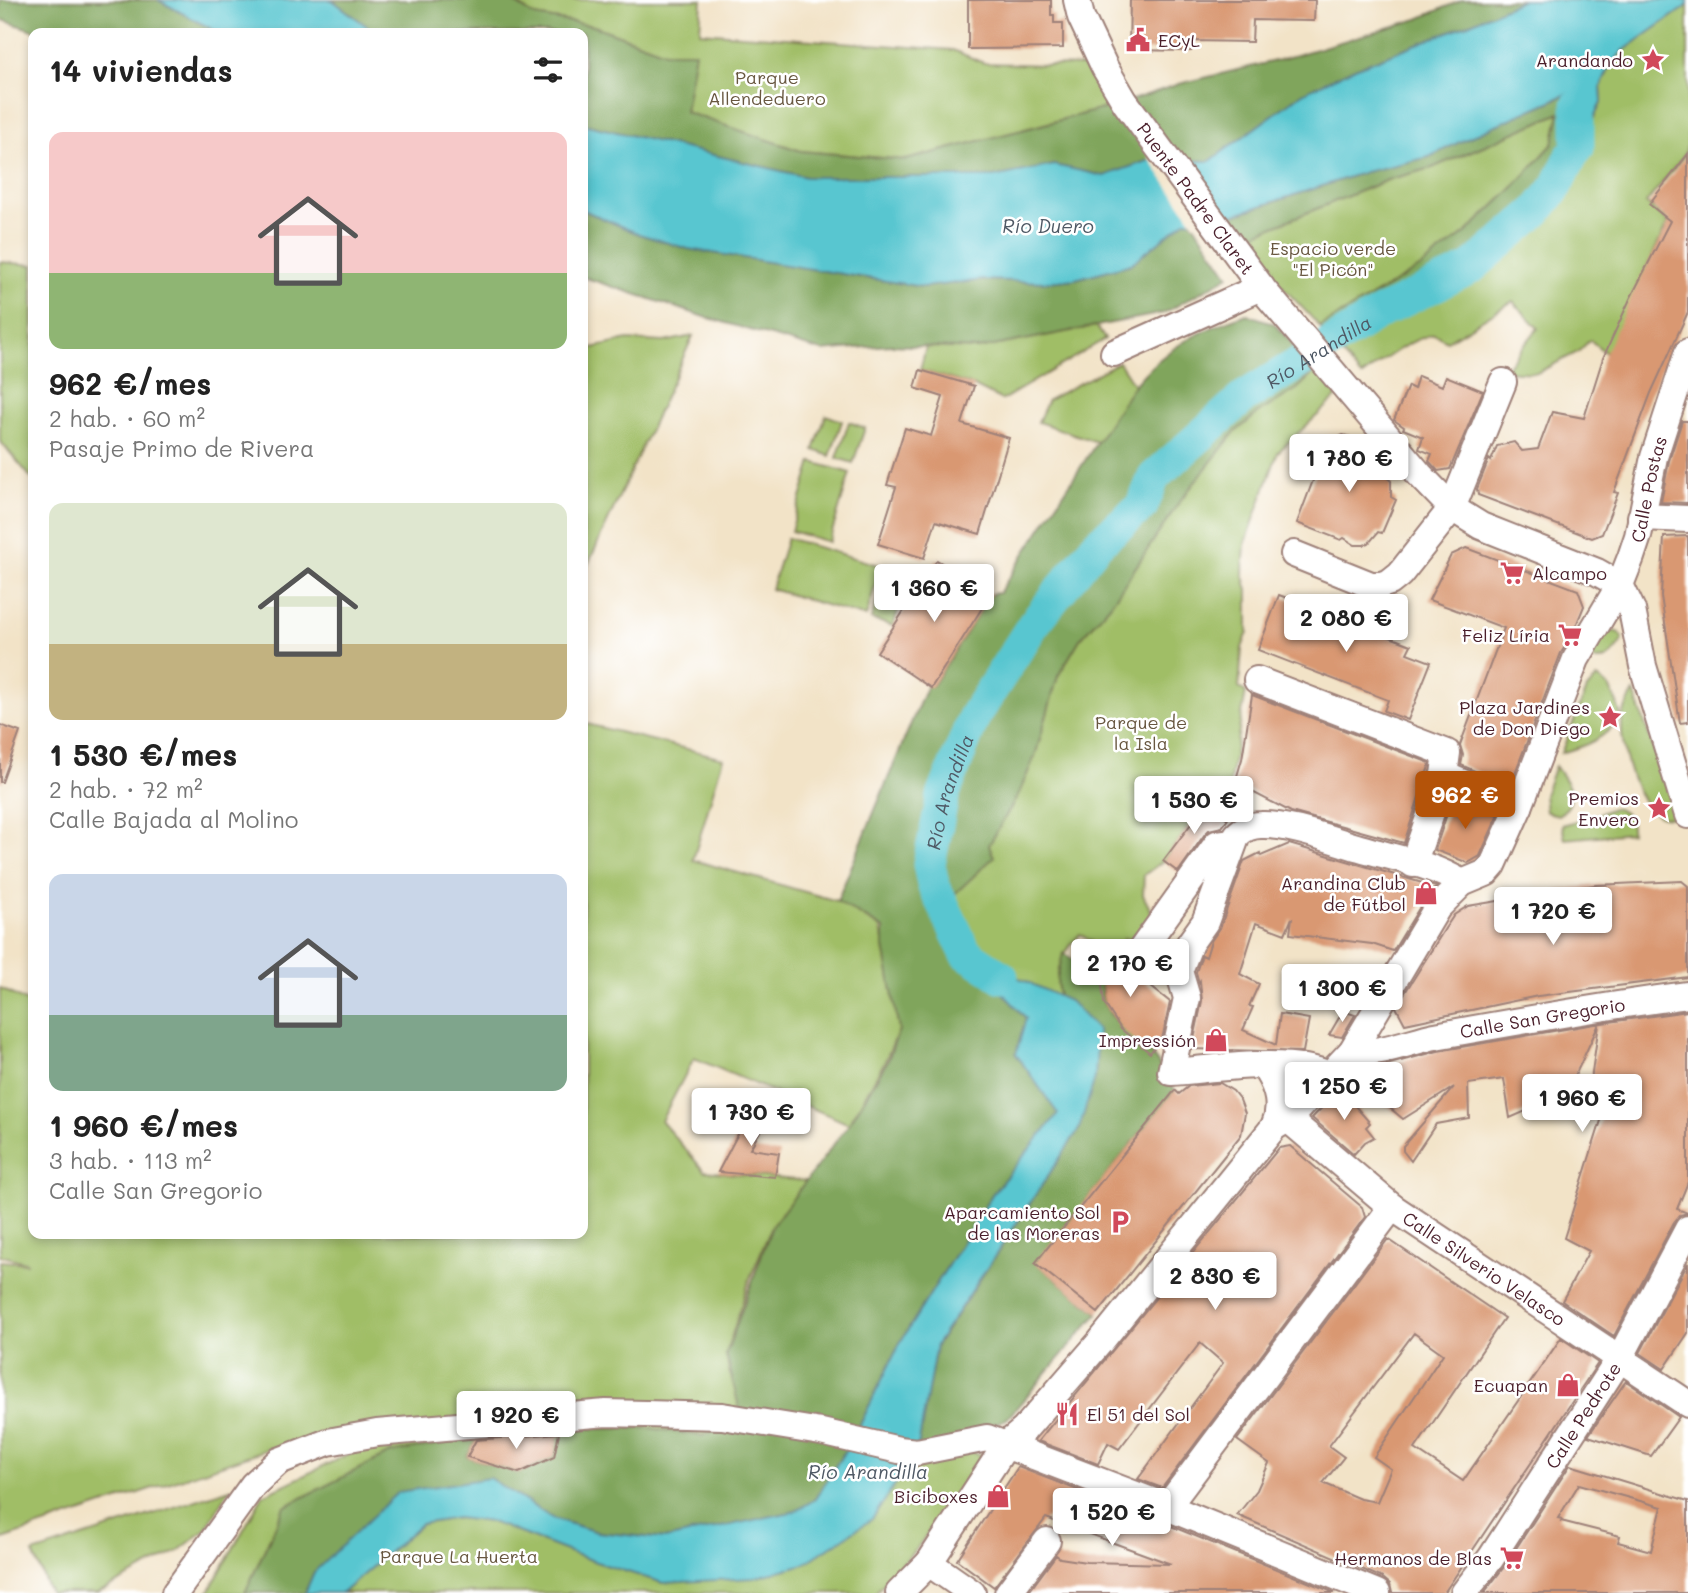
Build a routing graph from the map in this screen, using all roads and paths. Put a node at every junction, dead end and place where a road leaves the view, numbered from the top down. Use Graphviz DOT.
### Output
graph roads {
  1 [pos="1077,0"];
  2 [pos="1261,287"];
  3 [pos="1688,352"];
  4 [pos="1114,353"];
  5 [pos="1503,382"];
  6 [pos="1452,508"];
  7 [pos="1641,517"];
  8 [pos="1688,519"];
  9 [pos="1294,554"];
  10 [pos="1620,585"];
  11 [pos="1258,680"];
  12 [pos="1444,775"];
  13 [pos="1519,807"];
  14 [pos="1688,815"];
  15 [pos="1233,842"];
  16 [pos="1413,864"];
  17 [pos="1462,883"];
  18 [pos="1139,953"];
  19 [pos="1688,995"];
  20 [pos="1371,1017"];
  21 [pos="1397,1046"];
  22 [pos="1352,1051"];
  23 [pos="1245,1073"];
  24 [pos="1322,1084"];
  25 [pos="1281,1123"];
  26 [pos="1392,1207"];
  27 [pos="1688,1229"];
  28 [pos="1620,1358"];
  29 [pos="1688,1404"];
  30 [pos="1006,1445"];
  31 [pos="1167,1507"];
  32 [pos="1047,1541"];
  33 [pos="929,1563"];
  34 [pos="176,1593"];
  35 [pos="899,1593"];
  36 [pos="972,1593"];
  37 [pos="1009,1593"];
  38 [pos="1377,1593"];
  39 [pos="1464,1593"];
  1 -- 2 [label="street, Puente Padre Claret"];
  2 -- 4 [label="street"];
  2 -- 6 [label="street, Puente Padre Claret"];
  3 -- 7 [label="street, Calle Postas"];
  5 -- 6 [label="street"];
  6 -- 9 [label="street"];
  6 -- 10 [label="street, Puente Padre Claret"];
  7 -- 8 [label="street"];
  7 -- 10 [label="street, Calle Postas"];
  10 -- 13 [label="street"];
  10 -- 14 [label="street"];
  11 -- 12 [label="street"];
  12 -- 13 [label="street"];
  12 -- 16 [label="street"];
  13 -- 17 [label="street"];
  15 -- 16 [label="street"];
  15 -- 18 [label="street"];
  15 -- 23 [label="street"];
  16 -- 17 [label="street"];
  17 -- 20 [label="street"];
  19 -- 21 [label="street, Calle San Gregorio"];
  20 -- 21 [label="street"];
  20 -- 22 [label="street"];
  21 -- 22 [label="street, Calle San Gregorio"];
  22 -- 24 [label="street"];
  23 -- 24 [label="street"];
  23 -- 25 [label="street"];
  24 -- 25 [label="street"];
  25 -- 26 [label="street, Calle Silverio Velasco"];
  25 -- 30 [label="street"];
  26 -- 28 [label="street, Calle Silverio Velasco"];
  26 -- 31 [label="street"];
  27 -- 28 [label="street, Calle Pedrote"];
  28 -- 29 [label="street, Calle Silverio Velasco"];
  28 -- 39 [label="street, Calle Pedrote"];
  30 -- 31 [label="street"];
  30 -- 33 [label="street"];
  30 -- 34 [label="street"];
  31 -- 38 [label="street"];
  32 -- 37 [label="street"];
  33 -- 35 [label="street"];
  33 -- 36 [label="street"];
}
